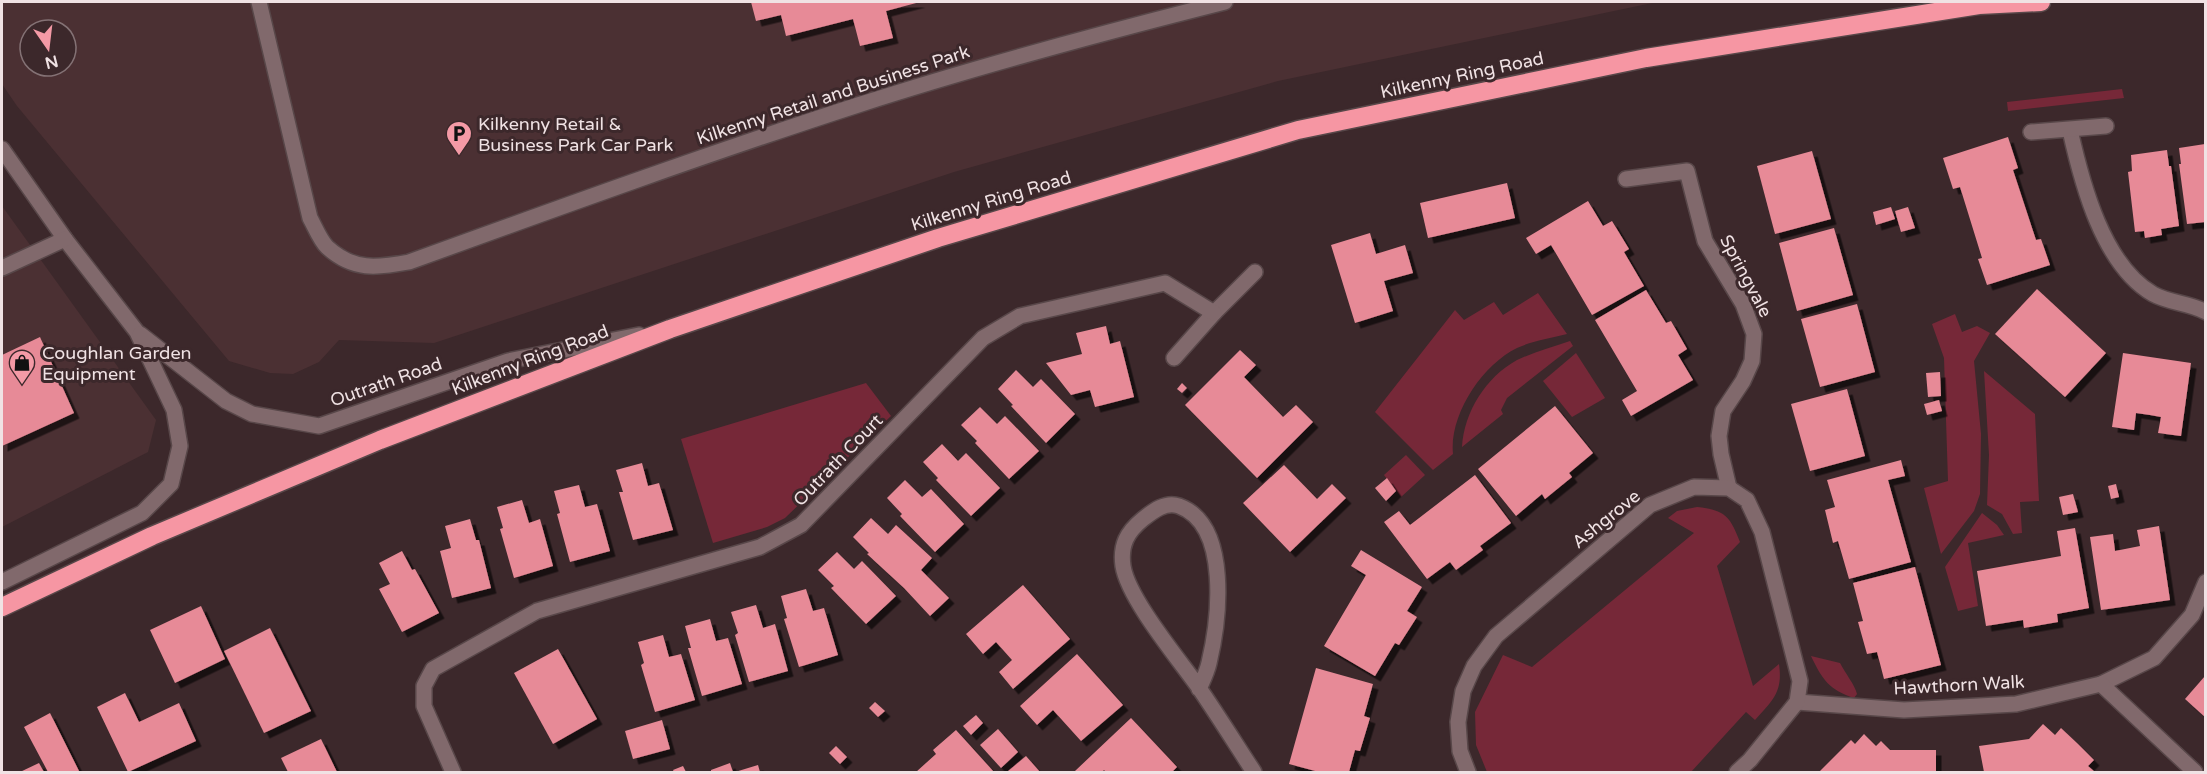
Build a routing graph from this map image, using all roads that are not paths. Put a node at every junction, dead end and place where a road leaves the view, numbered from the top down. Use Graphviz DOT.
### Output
graph roads {
  1 [pos="259,2"];
  2 [pos="1225,2"];
  3 [pos="2041,2"];
  4 [pos="2106,126"];
  5 [pos="2070,130"];
  6 [pos="2031,132"];
  7 [pos="2,148"];
  8 [pos="1626,179"];
  9 [pos="65,238"];
  10 [pos="2,268"];
  11 [pos="1255,272"];
  12 [pos="2205,310"];
  13 [pos="1214,313"];
  14 [pos="670,328"];
  15 [pos="137,332"];
  16 [pos="1174,358"];
  17 [pos="1729,488"];
  18 [pos="2,582"];
  19 [pos="2205,582"];
  20 [pos="2,607"];
  21 [pos="2101,684"];
  22 [pos="1199,689"];
  23 [pos="1797,702"];
  24 [pos="453,772"];
  25 [pos="1254,772"];
  26 [pos="1468,772"];
  27 [pos="1737,772"];
  28 [pos="2195,772"];
  1 -- 2 [label="street, Kilkenny Retail and Business Park"];
  3 -- 14 [label="highway, Kilkenny Ring Road"];
  4 -- 5 [label="street"];
  5 -- 6 [label="street"];
  5 -- 12 [label="street"];
  7 -- 9 [label="street, Outrath Road"];
  8 -- 17 [label="street, Springvale"];
  9 -- 10 [label="street"];
  9 -- 15 [label="street, Outrath Road"];
  11 -- 13 [label="street"];
  13 -- 16 [label="street"];
  13 -- 24 [label="street, Outrath Court"];
  14 -- 15 [label="street, Outrath Road"];
  14 -- 20 [label="highway, Kilkenny Ring Road"];
  15 -- 18 [label="street, Outrath Road"];
  17 -- 23 [label="street"];
  17 -- 26 [label="street, Ashgrove"];
  19 -- 21 [label="street, Hawthorn Walk"];
  21 -- 23 [label="street, Hawthorn Walk"];
  21 -- 28 [label="street"];
  22 -- 22 [label="street"];
  22 -- 25 [label="street"];
  23 -- 27 [label="street"];
}
